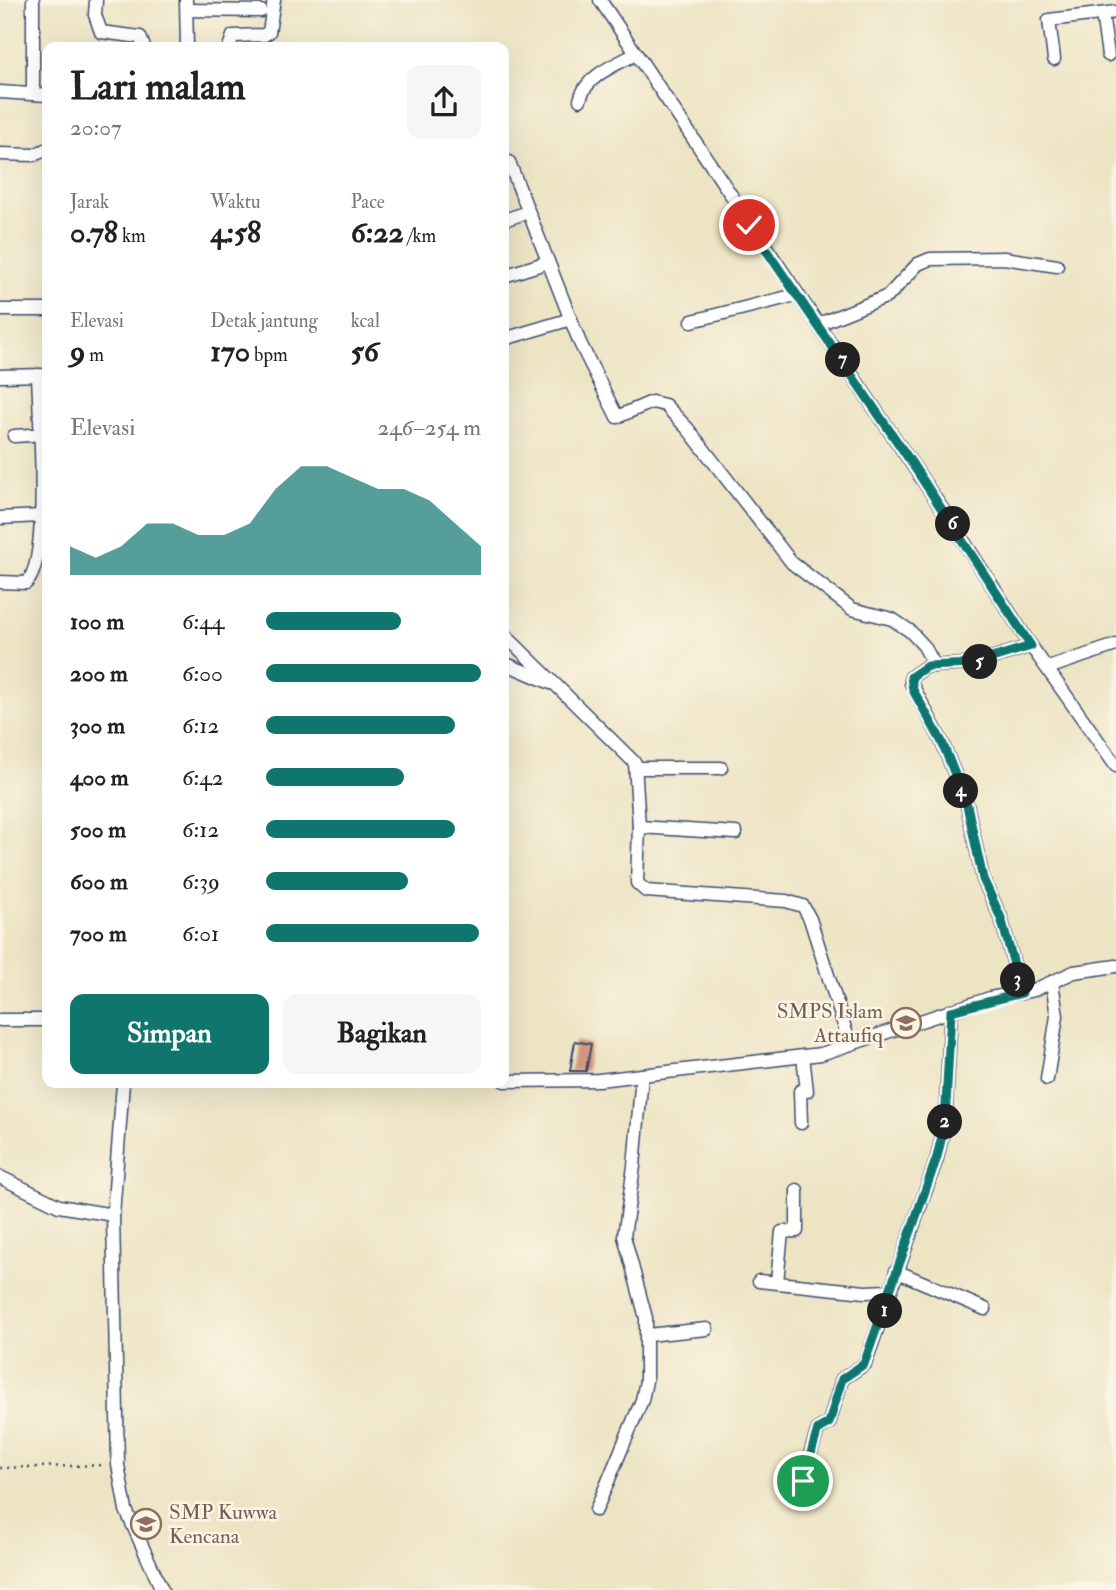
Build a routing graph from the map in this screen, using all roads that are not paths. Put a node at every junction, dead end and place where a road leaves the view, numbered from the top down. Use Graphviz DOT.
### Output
graph roads {
  1 [pos="33,0"];
  2 [pos="96,0"];
  3 [pos="274,0"];
  4 [pos="600,0"];
  5 [pos="187,5"];
  6 [pos="261,11"];
  7 [pos="1109,13"];
  8 [pos="142,42"];
  9 [pos="187,42"];
  10 [pos="231,42"];
  11 [pos="636,54"];
  12 [pos="1108,55"];
  13 [pos="1054,59"];
  14 [pos="0,92"];
  15 [pos="33,93"];
  16 [pos="42,94"];
  17 [pos="580,100"];
  18 [pos="42,151"];
  19 [pos="0,154"];
  20 [pos="509,162"];
  21 [pos="528,212"];
  22 [pos="509,218"];
  23 [pos="548,262"];
  24 [pos="1057,265"];
  25 [pos="509,274"];
  26 [pos="796,295"];
  27 [pos="0,310"];
  28 [pos="42,310"];
  29 [pos="571,319"];
  30 [pos="692,321"];
  31 [pos="819,324"];
  32 [pos="509,338"];
  33 [pos="42,375"];
  34 [pos="0,376"];
  35 [pos="42,435"];
  36 [pos="14,436"];
  37 [pos="42,510"];
  38 [pos="41,516"];
  39 [pos="0,518"];
  40 [pos="0,582"];
  41 [pos="509,639"];
  42 [pos="1116,645"];
  43 [pos="1031,646"];
  44 [pos="509,665"];
  45 [pos="934,666"];
  46 [pos="1048,668"];
  47 [pos="558,685"];
  48 [pos="1111,751"];
  49 [pos="1116,766"];
  50 [pos="636,768"];
  51 [pos="721,768"];
  52 [pos="639,827"];
  53 [pos="737,833"];
  54 [pos="1116,966"];
  55 [pos="1052,982"];
  56 [pos="1022,993"];
  57 [pos="951,1011"];
  58 [pos="0,1020"];
  59 [pos="42,1020"];
  60 [pos="850,1044"];
  61 [pos="803,1056"];
  62 [pos="642,1075"];
  63 [pos="1047,1079"];
  64 [pos="509,1081"];
  65 [pos="123,1088"];
  66 [pos="801,1123"];
  67 [pos="0,1177"];
  68 [pos="797,1190"];
  69 [pos="113,1214"];
  70 [pos="896,1271"];
  71 [pos="759,1281"];
  72 [pos="777,1282"];
  73 [pos="889,1291"];
  74 [pos="985,1309"];
  75 [pos="707,1329"];
  76 [pos="647,1335"];
  77 [pos="803,1481"];
  78 [pos="596,1510"];
  79 [pos="162,1590"];
  1 -- 15 [label="street"];
  2 -- 8 [label="street"];
  3 -- 10 [label="street"];
  4 -- 11 [label="street"];
  5 -- 6 [label="street"];
  5 -- 9 [label="street"];
  7 -- 12 [label="street"];
  7 -- 13 [label="street"];
  11 -- 17 [label="street"];
  11 -- 26 [label="street"];
  14 -- 15 [label="street"];
  15 -- 16 [label="street"];
  18 -- 19 [label="street"];
  20 -- 21 [label="street"];
  21 -- 22 [label="street"];
  21 -- 23 [label="street"];
  23 -- 25 [label="street"];
  23 -- 29 [label="street"];
  24 -- 31 [label="street"];
  26 -- 30 [label="street"];
  26 -- 31 [label="street"];
  27 -- 28 [label="street"];
  29 -- 32 [label="street"];
  29 -- 45 [label="street"];
  31 -- 43 [label="street"];
  33 -- 34 [label="street"];
  35 -- 36 [label="street"];
  37 -- 38 [label="street"];
  38 -- 39 [label="street"];
  38 -- 40 [label="street"];
  41 -- 47 [label="street"];
  42 -- 46 [label="street"];
  43 -- 45 [label="street"];
  43 -- 46 [label="street"];
  44 -- 47 [label="street"];
  45 -- 56 [label="street"];
  46 -- 48 [label="street"];
  47 -- 50 [label="street"];
  48 -- 49 [label="street"];
  50 -- 51 [label="street"];
  50 -- 52 [label="street"];
  52 -- 53 [label="street"];
  52 -- 60 [label="street"];
  54 -- 55 [label="street"];
  55 -- 56 [label="street"];
  55 -- 63 [label="street"];
  56 -- 57 [label="street"];
  57 -- 60 [label="street"];
  57 -- 70 [label="street"];
  58 -- 59 [label="street"];
  60 -- 61 [label="street"];
  61 -- 62 [label="street"];
  61 -- 66 [label="street"];
  62 -- 64 [label="street"];
  62 -- 76 [label="street"];
  65 -- 69 [label="street"];
  67 -- 69 [label="street"];
  68 -- 72 [label="street"];
  69 -- 79 [label="street"];
  70 -- 73 [label="street"];
  70 -- 74 [label="street"];
  71 -- 72 [label="street"];
  72 -- 73 [label="street"];
  73 -- 77 [label="street"];
  75 -- 76 [label="street"];
  76 -- 78 [label="street"];
}
